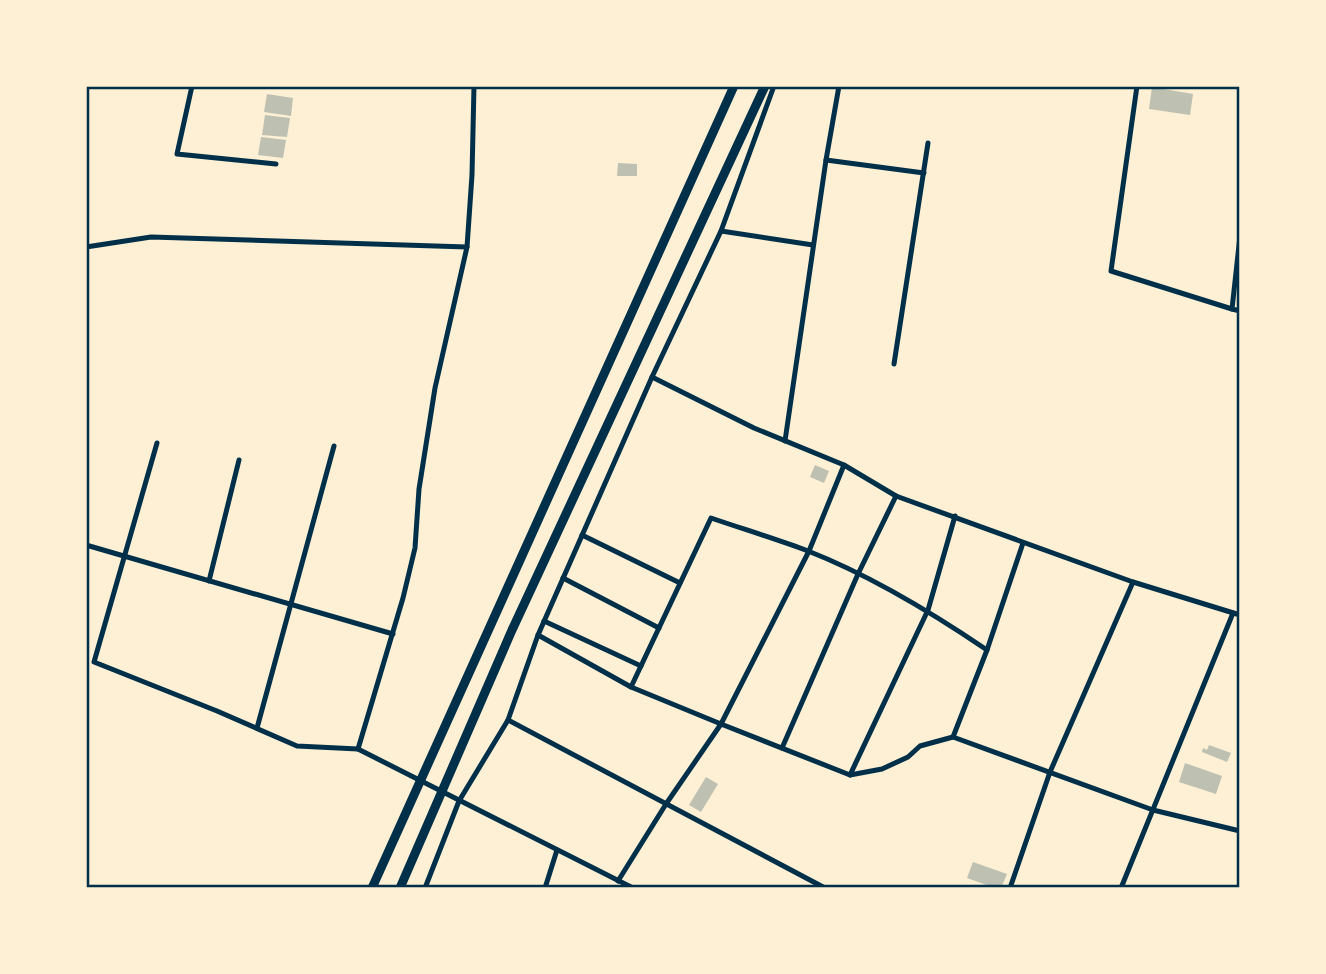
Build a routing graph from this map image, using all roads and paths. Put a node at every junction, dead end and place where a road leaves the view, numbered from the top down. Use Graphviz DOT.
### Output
graph roads {
  1 [pos="192,86"];
  2 [pos="474,86"];
  3 [pos="734,86"];
  4 [pos="765,86"];
  5 [pos="774,86"];
  6 [pos="839,86"];
  7 [pos="1137,86"];
  8 [pos="928,142"];
  9 [pos="825,160"];
  10 [pos="276,164"];
  11 [pos="924,173"];
  12 [pos="721,231"];
  13 [pos="1240,236"];
  14 [pos="813,245"];
  15 [pos="86,247"];
  16 [pos="467,247"];
  17 [pos="1232,309"];
  18 [pos="1240,311"];
  19 [pos="894,364"];
  20 [pos="652,377"];
  21 [pos="785,441"];
  22 [pos="157,443"];
  23 [pos="334,446"];
  24 [pos="239,460"];
  25 [pos="844,465"];
  26 [pos="895,496"];
  27 [pos="955,516"];
  28 [pos="582,535"];
  29 [pos="1023,543"];
  30 [pos="86,545"];
  31 [pos="809,551"];
  32 [pos="124,557"];
  33 [pos="858,574"];
  34 [pos="563,578"];
  35 [pos="209,581"];
  36 [pos="1133,582"];
  37 [pos="680,583"];
  38 [pos="292,605"];
  39 [pos="928,610"];
  40 [pos="1233,613"];
  41 [pos="1240,615"];
  42 [pos="544,621"];
  43 [pos="659,628"];
  44 [pos="393,634"];
  45 [pos="538,635"];
  46 [pos="987,650"];
  47 [pos="640,666"];
  48 [pos="631,687"];
  49 [pos="508,720"];
  50 [pos="721,724"];
  51 [pos="257,728"];
  52 [pos="953,737"];
  53 [pos="358,748"];
  54 [pos="782,748"];
  55 [pos="1050,772"];
  56 [pos="850,775"];
  57 [pos="420,780"];
  58 [pos="443,793"];
  59 [pos="459,801"];
  60 [pos="666,804"];
  61 [pos="1153,810"];
  62 [pos="1240,831"];
  63 [pos="557,850"];
  64 [pos="618,881"];
  65 [pos="372,888"];
  66 [pos="400,888"];
  67 [pos="425,888"];
  68 [pos="545,888"];
  69 [pos="633,888"];
  70 [pos="825,888"];
  71 [pos="1010,888"];
  72 [pos="1121,888"];
  1 -- 10 [label="street"];
  2 -- 16 [label="street"];
  3 -- 57 [label="highway"];
  4 -- 58 [label="highway"];
  5 -- 12 [label="street"];
  6 -- 9 [label="street"];
  7 -- 17 [label="street"];
  8 -- 11 [label="street"];
  9 -- 11 [label="street"];
  9 -- 14 [label="street"];
  11 -- 19 [label="street"];
  12 -- 14 [label="street"];
  12 -- 20 [label="street"];
  13 -- 17 [label="street"];
  14 -- 21 [label="street"];
  15 -- 16 [label="street"];
  16 -- 44 [label="street"];
  17 -- 18 [label="street"];
  20 -- 21 [label="street"];
  20 -- 28 [label="street"];
  21 -- 25 [label="street"];
  22 -- 32 [label="street"];
  23 -- 38 [label="street"];
  24 -- 35 [label="street"];
  25 -- 26 [label="street"];
  25 -- 31 [label="street"];
  26 -- 27 [label="street"];
  26 -- 33 [label="street"];
  27 -- 29 [label="street"];
  27 -- 39 [label="street"];
  28 -- 34 [label="street"];
  28 -- 37 [label="street"];
  29 -- 36 [label="street"];
  29 -- 46 [label="street"];
  30 -- 32 [label="street"];
  31 -- 33 [label="street"];
  31 -- 37 [label="street"];
  31 -- 50 [label="street"];
  32 -- 35 [label="street"];
  32 -- 51 [label="street"];
  33 -- 39 [label="street"];
  33 -- 54 [label="street"];
  34 -- 42 [label="street"];
  34 -- 43 [label="street"];
  35 -- 38 [label="street"];
  36 -- 40 [label="street"];
  36 -- 55 [label="street"];
  37 -- 43 [label="street"];
  38 -- 44 [label="street"];
  38 -- 51 [label="street"];
  39 -- 46 [label="street"];
  39 -- 56 [label="street"];
  40 -- 41 [label="street"];
  40 -- 61 [label="street"];
  42 -- 45 [label="street"];
  42 -- 47 [label="street"];
  43 -- 47 [label="street"];
  44 -- 53 [label="street"];
  45 -- 48 [label="street"];
  45 -- 49 [label="street"];
  46 -- 52 [label="street"];
  47 -- 48 [label="street"];
  48 -- 50 [label="street"];
  49 -- 59 [label="street"];
  49 -- 60 [label="street"];
  50 -- 54 [label="street"];
  50 -- 60 [label="street"];
  51 -- 53 [label="street"];
  52 -- 55 [label="street"];
  52 -- 56 [label="street"];
  53 -- 57 [label="street"];
  54 -- 56 [label="street"];
  55 -- 61 [label="street"];
  55 -- 71 [label="street"];
  57 -- 58 [label="street"];
  57 -- 65 [label="highway"];
  58 -- 59 [label="street"];
  58 -- 66 [label="highway"];
  59 -- 63 [label="street"];
  59 -- 67 [label="street"];
  60 -- 64 [label="street"];
  60 -- 70 [label="street"];
  61 -- 62 [label="street"];
  61 -- 72 [label="street"];
  63 -- 64 [label="street"];
  63 -- 68 [label="street"];
  64 -- 69 [label="street"];
}
